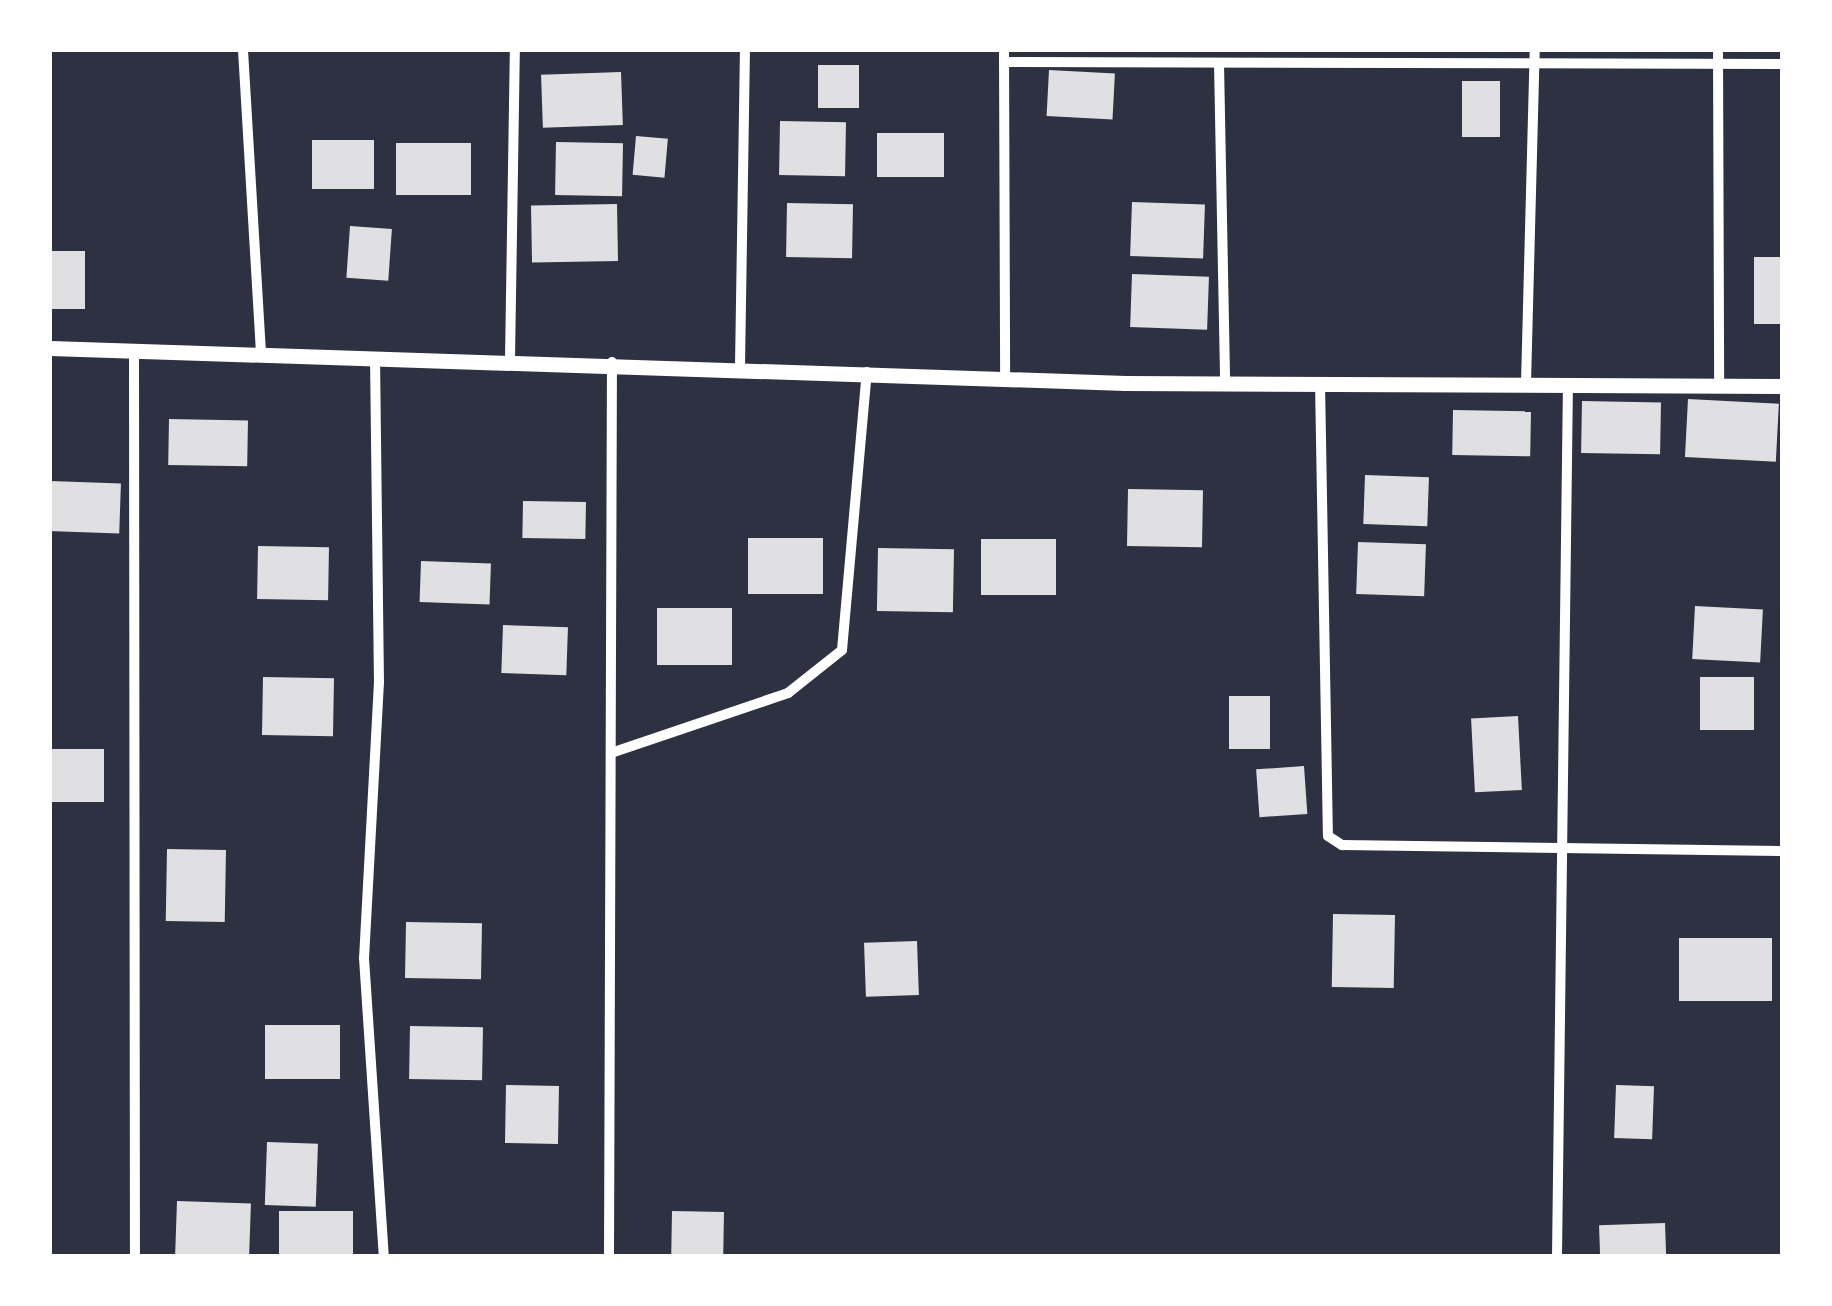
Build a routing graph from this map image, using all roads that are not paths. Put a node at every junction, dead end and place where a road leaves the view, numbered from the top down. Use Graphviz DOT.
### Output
graph roads {
  1 [pos="243,50"];
  2 [pos="515,50"];
  3 [pos="745,50"];
  4 [pos="1372,50"];
  5 [pos="1535,50"];
  6 [pos="1718,50"];
  7 [pos="1004,56"];
  8 [pos="1189,56"];
  9 [pos="1219,62"];
  10 [pos="1372,63"];
  11 [pos="1535,63"];
  12 [pos="1717,64"];
  13 [pos="1782,64"];
  14 [pos="50,348"];
  15 [pos="134,349"];
  16 [pos="262,353"];
  17 [pos="375,357"];
  18 [pos="510,360"];
  19 [pos="612,362"];
  20 [pos="740,366"];
  21 [pos="866,371"];
  22 [pos="1005,378"];
  23 [pos="1320,381"];
  24 [pos="1225,382"];
  25 [pos="1526,384"];
  26 [pos="1568,384"];
  27 [pos="1720,386"];
  28 [pos="1782,386"];
  29 [pos="611,753"];
  30 [pos="1562,849"];
  31 [pos="1782,851"];
  32 [pos="135,1256"];
  33 [pos="384,1256"];
  34 [pos="609,1256"];
  35 [pos="1557,1256"];
  1 -- 16 [label="street"];
  2 -- 18 [label="street"];
  3 -- 20 [label="street"];
  4 -- 10 [label="street"];
  5 -- 11 [label="street"];
  6 -- 12 [label="street"];
  7 -- 8 [label="street"];
  7 -- 22 [label="street"];
  8 -- 9 [label="street"];
  9 -- 10 [label="street"];
  9 -- 24 [label="street"];
  10 -- 11 [label="street"];
  11 -- 12 [label="street"];
  11 -- 25 [label="street"];
  12 -- 13 [label="street"];
  12 -- 27 [label="street"];
  14 -- 15 [label="main road"];
  15 -- 16 [label="main road"];
  15 -- 32 [label="street"];
  16 -- 17 [label="main road"];
  17 -- 18 [label="main road"];
  17 -- 33 [label="street"];
  18 -- 19 [label="main road"];
  19 -- 20 [label="main road"];
  19 -- 29 [label="street"];
  20 -- 21 [label="main road"];
  21 -- 22 [label="main road"];
  21 -- 29 [label="street"];
  22 -- 24 [label="main road"];
  23 -- 24 [label="main road"];
  23 -- 25 [label="main road"];
  23 -- 30 [label="street"];
  25 -- 26 [label="main road"];
  26 -- 27 [label="main road"];
  26 -- 30 [label="street"];
  27 -- 28 [label="main road"];
  29 -- 34 [label="street"];
  30 -- 31 [label="street"];
  30 -- 35 [label="street"];
}
